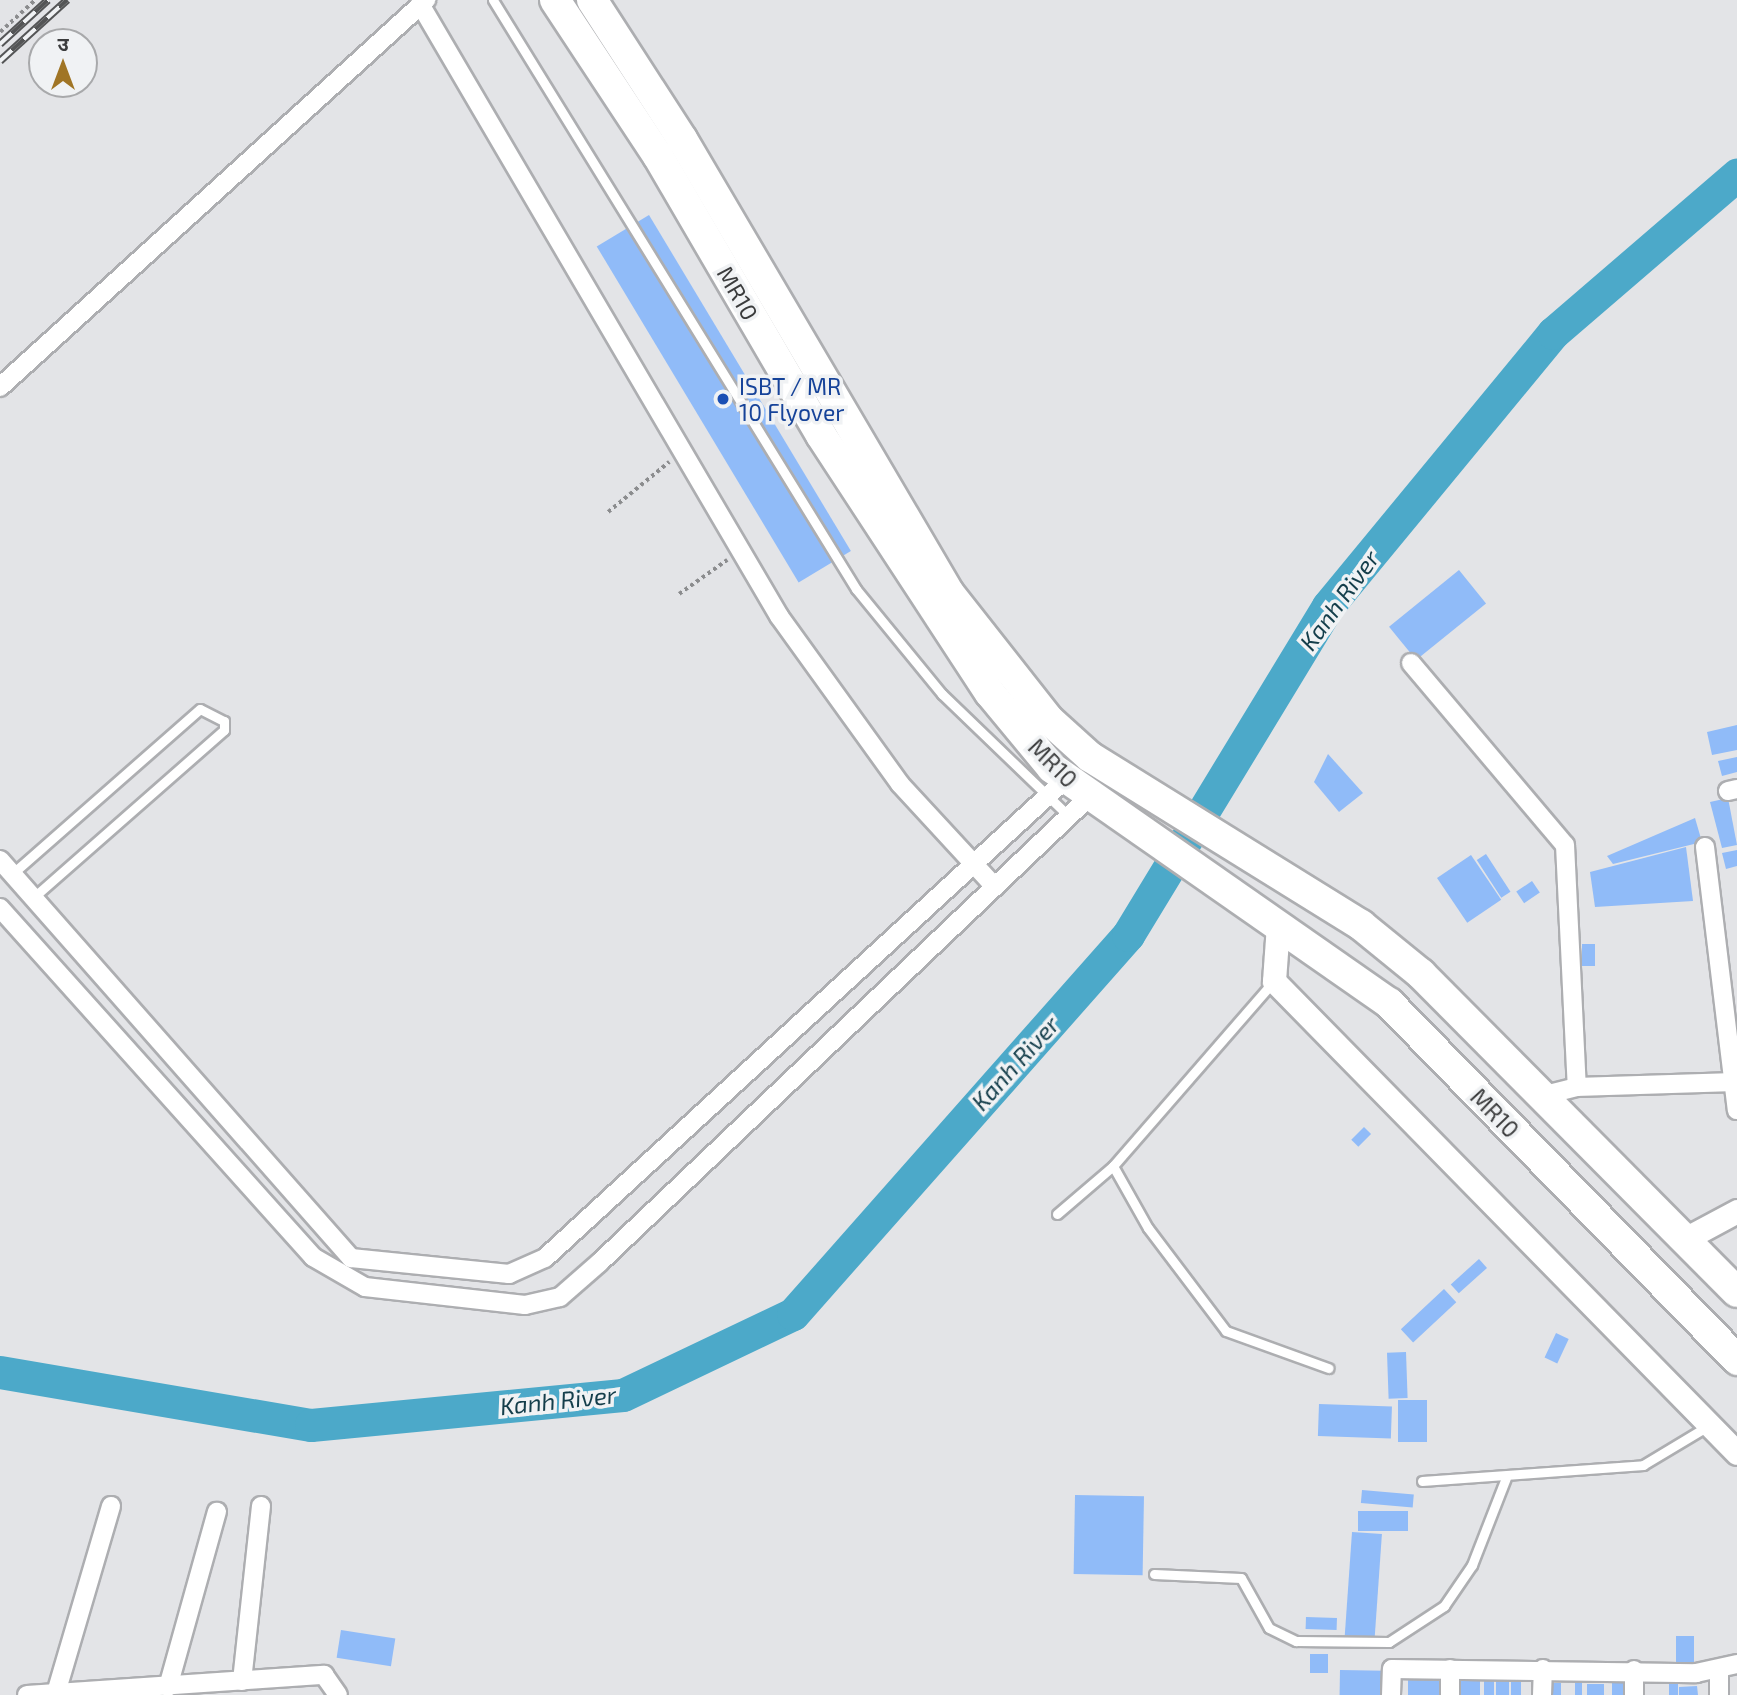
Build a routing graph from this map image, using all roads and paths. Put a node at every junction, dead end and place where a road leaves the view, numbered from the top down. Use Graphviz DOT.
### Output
graph roads {
  1 [pos="35,0"];
  2 [pos="493,0"];
  3 [pos="555,0"];
  4 [pos="592,0"];
  5 [pos="423,2"];
  6 [pos="0,32"];
  7 [pos="670,148"];
  8 [pos="0,387"];
  9 [pos="681,452"];
  10 [pos="608,512"];
  11 [pos="740,550"];
  12 [pos="679,594"];
  13 [pos="1410,663"];
  14 [pos="1066,779"];
  15 [pos="1042,796"];
  16 [pos="1080,808"];
  17 [pos="1705,847"];
  18 [pos="972,862"];
  19 [pos="6,867"];
  20 [pos="995,887"];
  21 [pos="33,898"];
  22 [pos="0,907"];
  23 [pos="1278,925"];
  24 [pos="1274,981"];
  25 [pos="1734,1082"];
  26 [pos="1577,1087"];
  27 [pos="1537,1097"];
  28 [pos="1737,1110"];
  29 [pos="1113,1166"];
  30 [pos="1737,1211"];
  31 [pos="1057,1214"];
  32 [pos="1685,1239"];
  33 [pos="1737,1292"];
  34 [pos="1737,1360"];
  35 [pos="1328,1368"];
  36 [pos="1709,1425"];
  37 [pos="1737,1453"];
  38 [pos="1506,1478"];
  39 [pos="1422,1481"];
  40 [pos="111,1506"];
  41 [pos="261,1506"];
  42 [pos="217,1512"];
  43 [pos="1154,1574"];
  44 [pos="1737,1664"];
  45 [pos="1450,1669"];
  46 [pos="1543,1669"];
  47 [pos="1719,1670"];
  48 [pos="1634,1671"];
  49 [pos="242,1681"];
  50 [pos="168,1687"];
  51 [pos="56,1693"];
  52 [pos="27,1695"];
  53 [pos="338,1695"];
  54 [pos="1391,1695"];
  55 [pos="1450,1695"];
  56 [pos="1542,1695"];
  57 [pos="1634,1695"];
  58 [pos="1719,1695"];
  1 -- 6 [label="path"];
  2 -- 15 [label="lane"];
  3 -- 7 [label="main road, MR10"];
  4 -- 7 [label="main road, MR10"];
  5 -- 8 [label="street"];
  5 -- 9 [label="street"];
  7 -- 14 [label="main road, MR10"];
  7 -- 27 [label="main road, MR10"];
  9 -- 10 [label="path"];
  9 -- 11 [label="street"];
  11 -- 12 [label="path"];
  11 -- 18 [label="street"];
  13 -- 26 [label="street"];
  14 -- 15 [label="street"];
  14 -- 16 [label="main road, MR10"];
  15 -- 16 [label="lane"];
  15 -- 18 [label="street"];
  16 -- 20 [label="street"];
  16 -- 23 [label="main road, MR10"];
  17 -- 25 [label="street"];
  18 -- 20 [label="street"];
  18 -- 21 [label="street"];
  19 -- 21 [label="street"];
  19 -- 21 [label="lane"];
  19 -- 22 [label="street"];
  20 -- 22 [label="street"];
  21 -- 22 [label="street"];
  23 -- 24 [label="street"];
  23 -- 34 [label="main road, MR10"];
  24 -- 29 [label="lane"];
  24 -- 36 [label="street"];
  25 -- 26 [label="street"];
  25 -- 28 [label="street"];
  26 -- 27 [label="street"];
  27 -- 32 [label="main road, MR10"];
  29 -- 31 [label="lane"];
  29 -- 35 [label="lane"];
  30 -- 32 [label="street"];
  32 -- 33 [label="main road, MR10"];
  36 -- 37 [label="street"];
  36 -- 38 [label="lane"];
  38 -- 39 [label="lane"];
  38 -- 43 [label="lane"];
  40 -- 51 [label="street"];
  41 -- 49 [label="street"];
  42 -- 50 [label="street"];
  44 -- 47 [label="street"];
  45 -- 46 [label="street"];
  45 -- 54 [label="street"];
  45 -- 55 [label="street"];
  46 -- 48 [label="street"];
  46 -- 56 [label="street"];
  47 -- 48 [label="street"];
  47 -- 58 [label="street"];
  48 -- 57 [label="street"];
  49 -- 50 [label="street"];
  49 -- 53 [label="street"];
  50 -- 51 [label="street"];
  51 -- 52 [label="street"];
}
